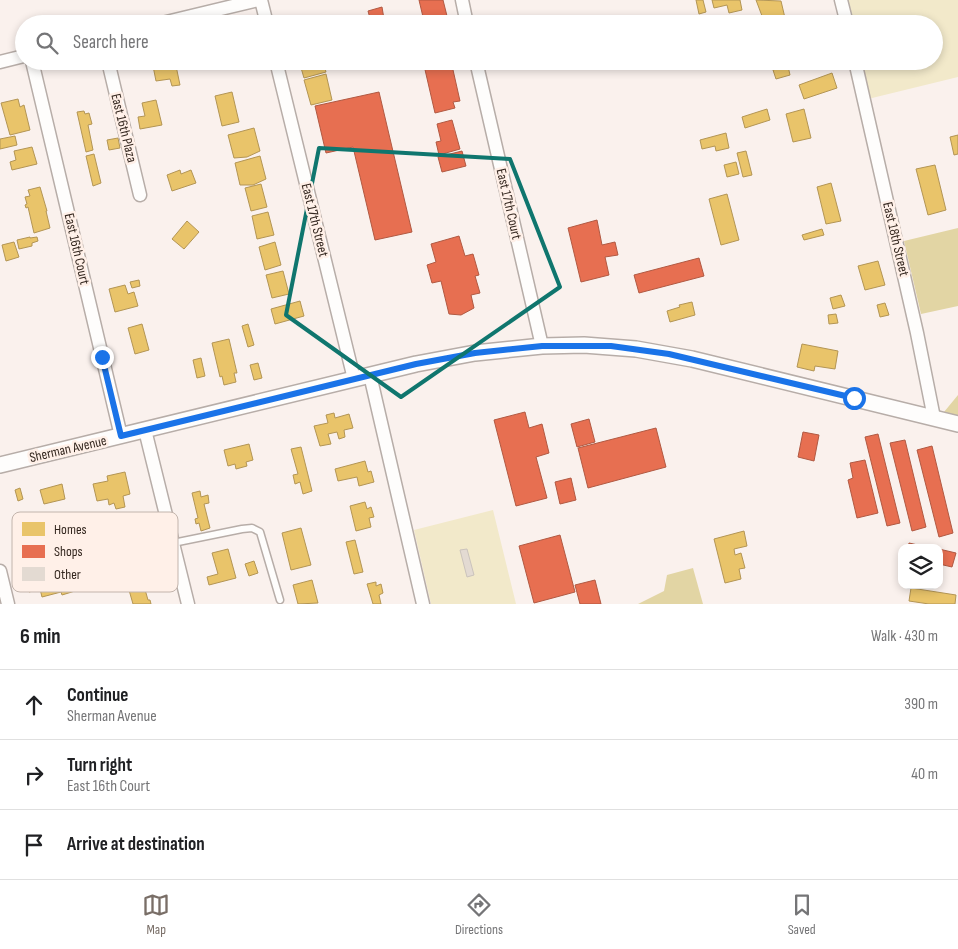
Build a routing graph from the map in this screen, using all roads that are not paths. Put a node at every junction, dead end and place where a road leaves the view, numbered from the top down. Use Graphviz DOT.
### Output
graph roads {
  1 [pos="260,0"];
  2 [pos="462,0"];
  3 [pos="841,0"];
  4 [pos="196,15"];
  5 [pos="264,15"];
  6 [pos="465,15"];
  7 [pos="845,15"];
  8 [pos="15,58"];
  9 [pos="0,62"];
  10 [pos="34,70"];
  11 [pos="110,70"];
  12 [pos="278,70"];
  13 [pos="478,70"];
  14 [pos="857,70"];
  15 [pos="140,195"];
  16 [pos="542,346"];
  17 [pos="370,375"];
  18 [pos="354,379"];
  19 [pos="934,418"];
  20 [pos="958,424"];
  21 [pos="145,430"];
  22 [pos="121,436"];
  23 [pos="0,465"];
  24 [pos="165,512"];
  25 [pos="178,542"];
  26 [pos="178,563"];
  27 [pos="0,571"];
  28 [pos="280,600"];
  29 [pos="8,604"];
  30 [pos="188,604"];
  31 [pos="423,604"];
  1 -- 4 [label="street"];
  1 -- 5 [label="street"];
  2 -- 6 [label="street"];
  3 -- 7 [label="street"];
  8 -- 9 [label="street"];
  10 -- 22 [label="street, East 16th Court"];
  11 -- 15 [label="street, East 16th Plaza"];
  12 -- 18 [label="street, East 17th Street"];
  13 -- 16 [label="street, East 17th Court"];
  14 -- 19 [label="street, East 18th Street"];
  16 -- 17 [label="street, Sherman Avenue"];
  16 -- 19 [label="street, Sherman Avenue"];
  17 -- 18 [label="street, Sherman Avenue"];
  17 -- 31 [label="street"];
  18 -- 21 [label="street, Sherman Avenue"];
  19 -- 20 [label="street, Sherman Avenue"];
  21 -- 22 [label="street, Sherman Avenue"];
  21 -- 24 [label="street"];
  22 -- 23 [label="street, Sherman Avenue"];
  25 -- 28 [label="lane"];
  26 -- 30 [label="street"];
  27 -- 29 [label="street"];
}
